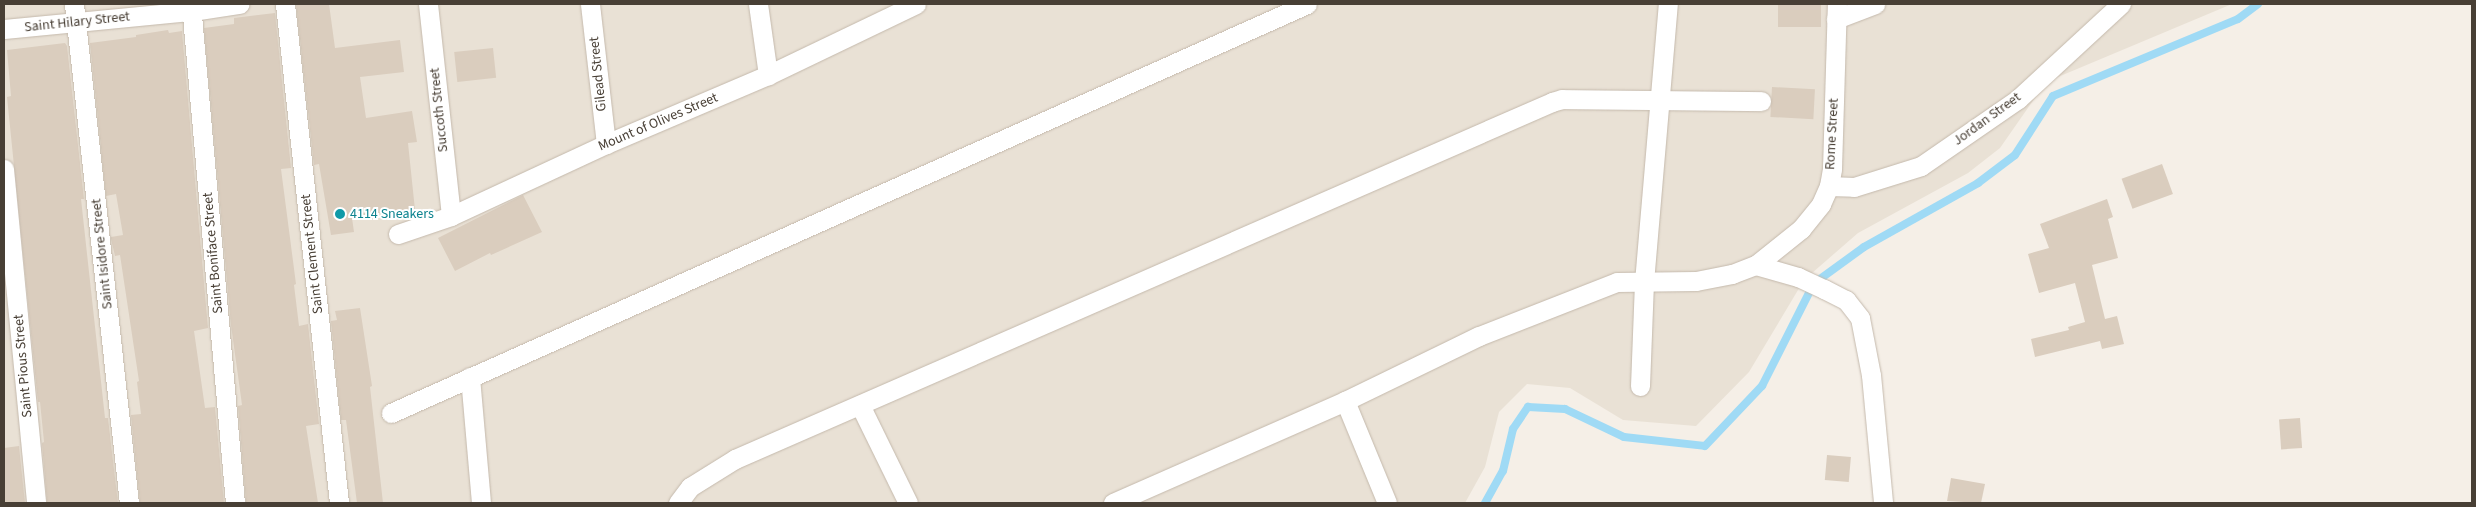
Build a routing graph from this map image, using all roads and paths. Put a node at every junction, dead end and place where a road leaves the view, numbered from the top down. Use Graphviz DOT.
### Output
graph roads {
  1 [pos="74,4"];
  2 [pos="239,4"];
  3 [pos="285,4"];
  4 [pos="428,4"];
  5 [pos="590,4"];
  6 [pos="758,4"];
  7 [pos="916,4"];
  8 [pos="1307,4"];
  9 [pos="1668,4"];
  10 [pos="1876,4"];
  11 [pos="2121,4"];
  12 [pos="191,7"];
  13 [pos="1837,11"];
  14 [pos="76,23"];
  15 [pos="4,29"];
  16 [pos="768,75"];
  17 [pos="1660,98"];
  18 [pos="1762,101"];
  19 [pos="606,144"];
  20 [pos="4,168"];
  21 [pos="1829,186"];
  22 [pos="450,216"];
  23 [pos="398,234"];
  24 [pos="1756,265"];
  25 [pos="1644,282"];
  26 [pos="470,377"];
  27 [pos="1640,386"];
  28 [pos="1345,401"];
  29 [pos="860,405"];
  30 [pos="391,412"];
  31 [pos="36,503"];
  32 [pos="129,503"];
  33 [pos="235,503"];
  34 [pos="339,503"];
  35 [pos="481,503"];
  36 [pos="678,503"];
  37 [pos="908,503"];
  38 [pos="1113,503"];
  39 [pos="1387,503"];
  40 [pos="1883,503"];
  1 -- 14 [label="street, Saint Isidore Street"];
  2 -- 12 [label="street, Saint Hilary Street"];
  3 -- 34 [label="street, Saint Clement Street"];
  4 -- 22 [label="street, Succoth Street"];
  5 -- 19 [label="street, Gilead Street"];
  6 -- 16 [label="street"];
  7 -- 16 [label="street, Mount of Olives Street"];
  8 -- 26 [label="street"];
  9 -- 17 [label="street"];
  10 -- 13 [label="street"];
  11 -- 21 [label="street, Jordan Street"];
  12 -- 14 [label="street, Saint Hilary Street"];
  12 -- 33 [label="street, Saint Boniface Street"];
  13 -- 21 [label="street, Rome Street"];
  14 -- 15 [label="street, Saint Hilary Street"];
  14 -- 32 [label="street, Saint Isidore Street"];
  16 -- 19 [label="street, Mount of Olives Street"];
  17 -- 18 [label="street"];
  17 -- 25 [label="street"];
  17 -- 29 [label="street"];
  19 -- 22 [label="street, Mount of Olives Street"];
  20 -- 31 [label="street, Saint Pious Street"];
  21 -- 24 [label="street, Rome Street"];
  22 -- 23 [label="street, Mount of Olives Street"];
  24 -- 25 [label="street, Rome Street"];
  24 -- 40 [label="street"];
  25 -- 27 [label="street"];
  25 -- 28 [label="street, Rome Street"];
  26 -- 30 [label="street"];
  26 -- 35 [label="street"];
  28 -- 38 [label="street, Rome Street"];
  28 -- 39 [label="street"];
  29 -- 36 [label="street"];
  29 -- 37 [label="street"];
}
